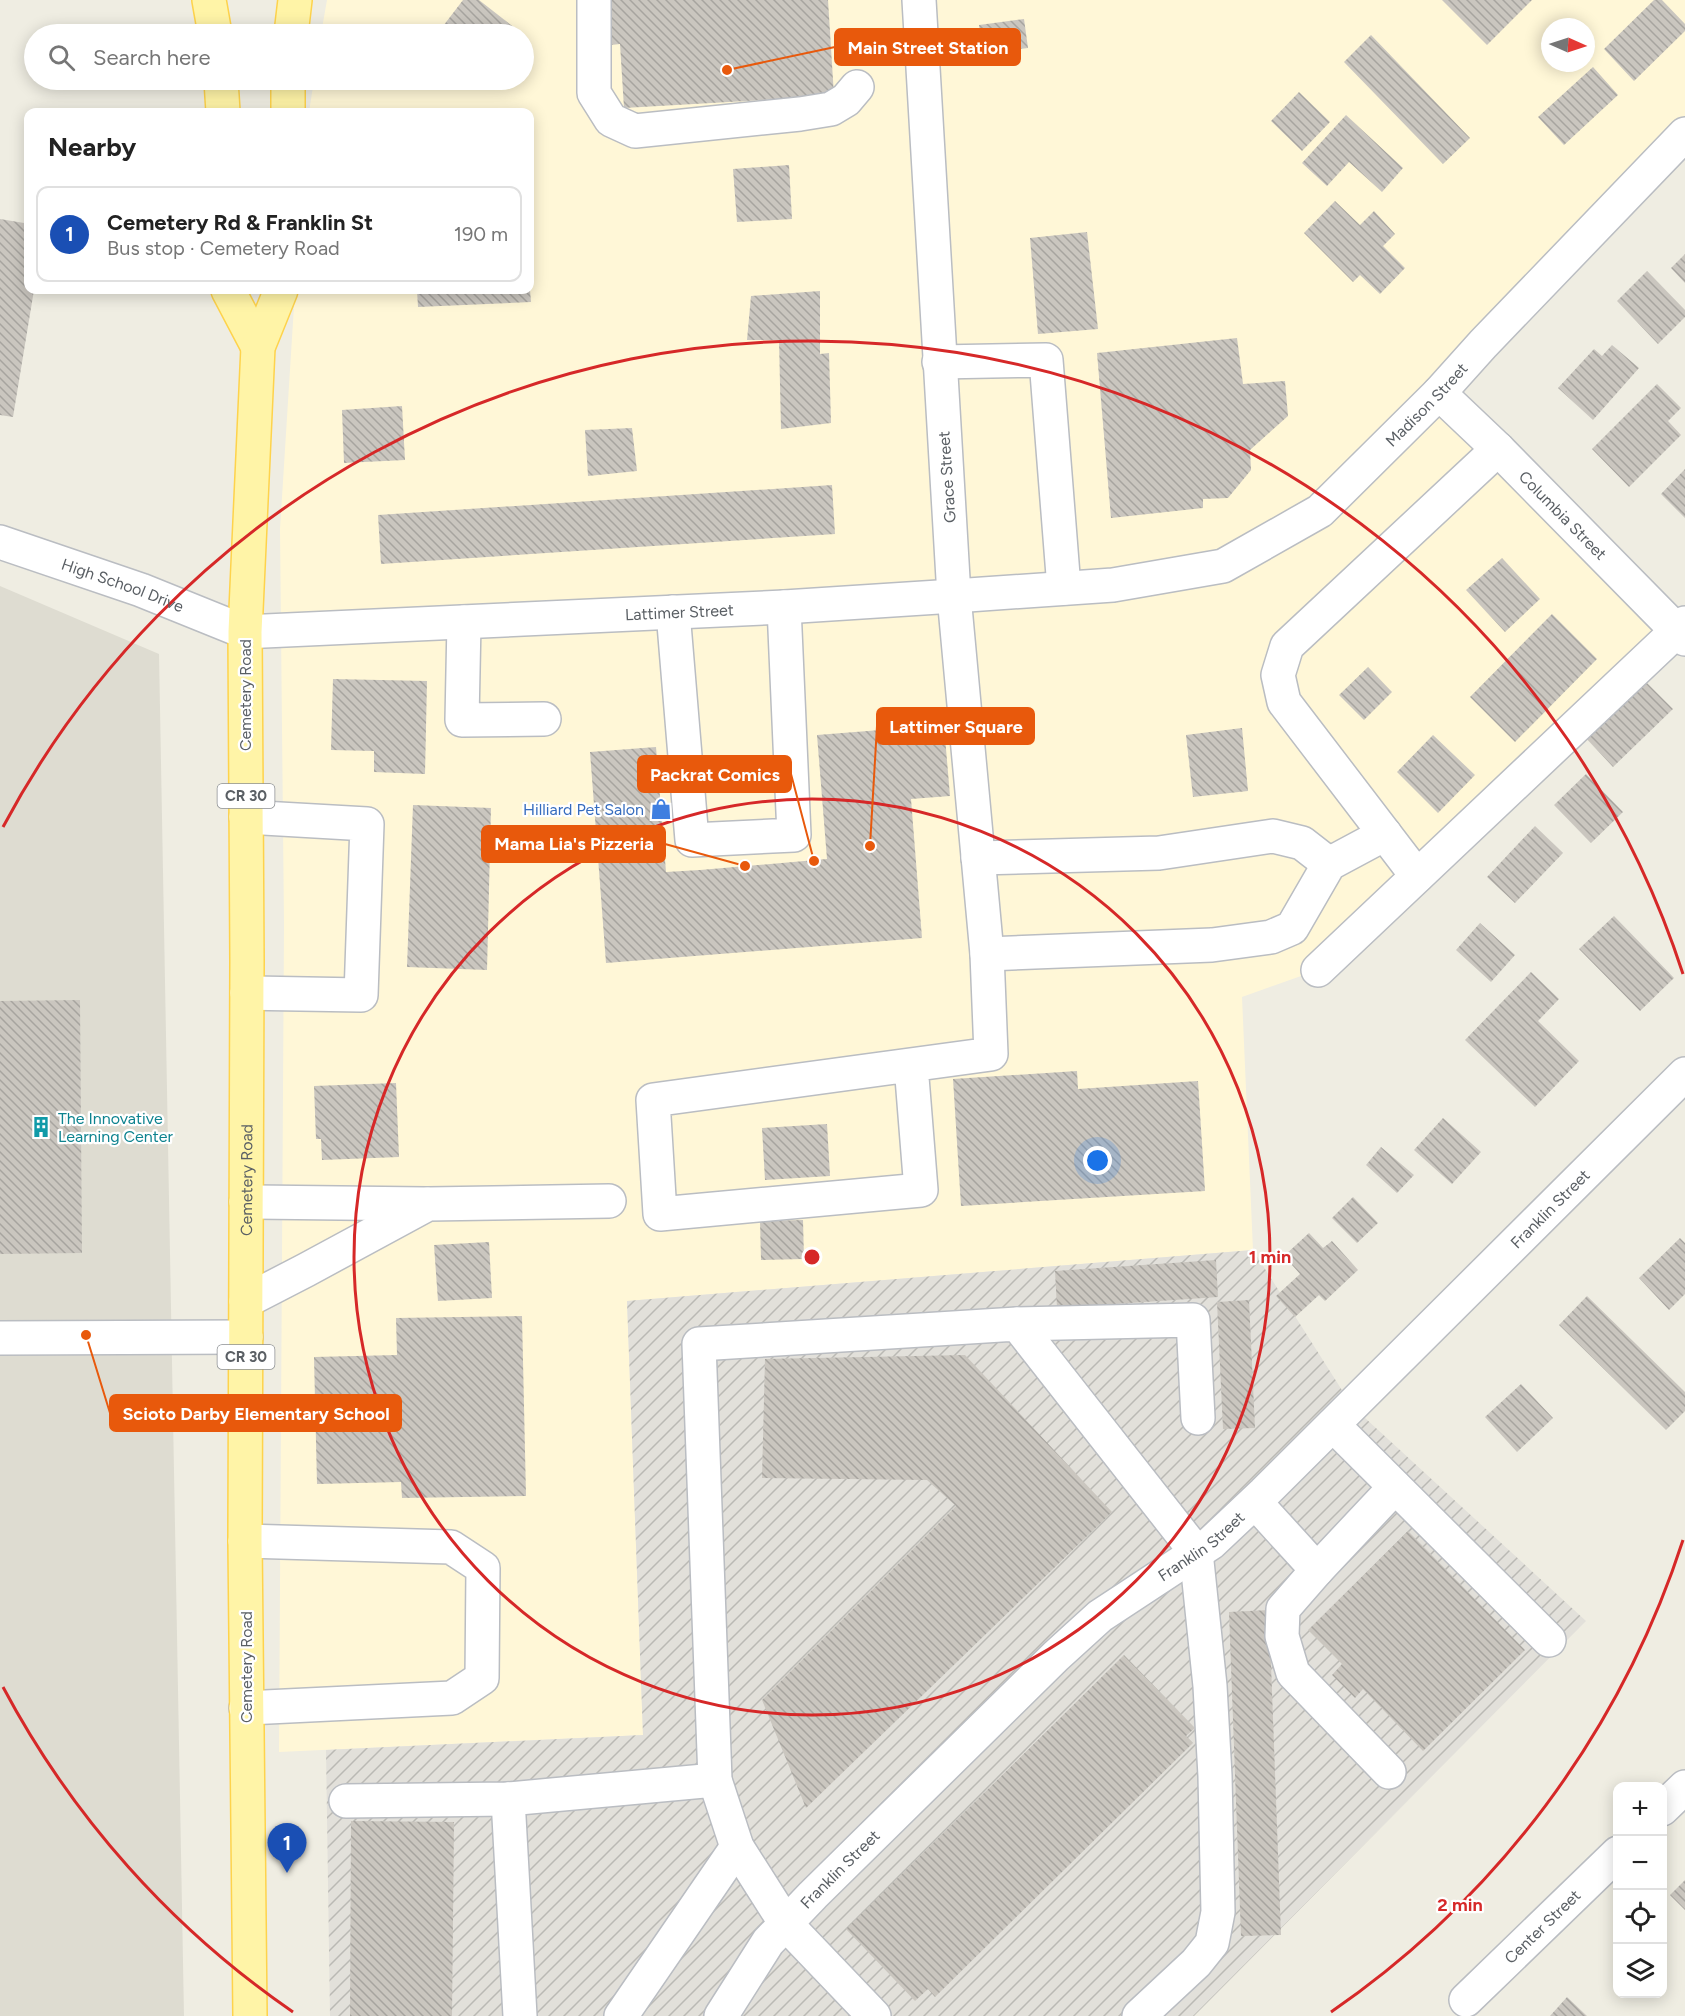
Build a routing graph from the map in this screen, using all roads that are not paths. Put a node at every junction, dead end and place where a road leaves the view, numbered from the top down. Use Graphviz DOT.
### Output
graph roads {
  1 [pos="209,0"];
  2 [pos="295,0"];
  3 [pos="594,0"];
  4 [pos="919,0"];
  5 [pos="213,24"];
  6 [pos="292,24"];
  7 [pos="857,87"];
  8 [pos="222,90"];
  9 [pos="288,90"];
  10 [pos="223,108"];
  11 [pos="288,108"];
  12 [pos="1683,141"];
  13 [pos="230,294"];
  14 [pos="279,294"];
  15 [pos="258,347"];
  16 [pos="939,362"];
  17 [pos="1439,393"];
  18 [pos="1498,449"];
  19 [pos="0,542"];
  20 [pos="1113,585"];
  21 [pos="1064,588"];
  22 [pos="954,596"];
  23 [pos="784,607"];
  24 [pos="673,612"];
  25 [pos="464,622"];
  26 [pos="1682,631"];
  27 [pos="245,632"];
  28 [pos="544,719"];
  29 [pos="246,817"];
  30 [pos="1385,834"];
  31 [pos="978,858"];
  32 [pos="1329,864"];
  33 [pos="1417,876"];
  34 [pos="987,954"];
  35 [pos="1318,970"];
  36 [pos="247,993"];
  37 [pos="911,1065"];
  38 [pos="1685,1074"];
  39 [pos="609,1201"];
  40 [pos="246,1202"];
  41 [pos="428,1204"];
  42 [pos="246,1301"];
  43 [pos="1017,1324"];
  44 [pos="246,1337"];
  45 [pos="0,1338"];
  46 [pos="1198,1418"];
  47 [pos="1333,1425"];
  48 [pos="1395,1486"];
  49 [pos="1255,1502"];
  50 [pos="245,1541"];
  51 [pos="1196,1552"];
  52 [pos="1317,1570"];
  53 [pos="1549,1640"];
  54 [pos="246,1708"];
  55 [pos="1389,1772"];
  56 [pos="715,1780"];
  57 [pos="1685,1787"];
  58 [pos="508,1799"];
  59 [pos="346,1801"];
  60 [pos="1667,1804"];
  61 [pos="737,1847"];
  62 [pos="1613,1857"];
  63 [pos="786,1924"];
  64 [pos="1466,2000"];
  65 [pos="250,2016"];
  66 [pos="520,2016"];
  67 [pos="621,2016"];
  68 [pos="721,2016"];
  69 [pos="874,2016"];
  70 [pos="1139,2016"];
  1 -- 5 [label="main road"];
  2 -- 6 [label="main road"];
  3 -- 7 [label="street"];
  4 -- 16 [label="street, Grace Street"];
  8 -- 10 [label="main road"];
  9 -- 11 [label="main road"];
  12 -- 17 [label="street, Madison Street"];
  13 -- 15 [label="main road"];
  14 -- 15 [label="main road, Cemetery Road / CR 30"];
  15 -- 27 [label="main road, Cemetery Road / CR 30"];
  16 -- 21 [label="street"];
  16 -- 22 [label="street, Grace Street"];
  17 -- 18 [label="street, Columbia Street"];
  17 -- 20 [label="street, Madison Street"];
  18 -- 26 [label="street, Columbia Street"];
  18 -- 30 [label="street"];
  19 -- 27 [label="street, High School Drive"];
  20 -- 21 [label="street, Lattimer Street"];
  21 -- 22 [label="street, Lattimer Street"];
  22 -- 23 [label="street, Lattimer Street"];
  22 -- 31 [label="street, Grace Street"];
  23 -- 24 [label="street, Lattimer Street"];
  23 -- 24 [label="street"];
  24 -- 25 [label="street, Lattimer Street"];
  25 -- 27 [label="street, Lattimer Street"];
  25 -- 28 [label="street"];
  26 -- 33 [label="street"];
  27 -- 29 [label="main road, Cemetery Road / CR 30"];
  29 -- 36 [label="main road, Cemetery Road / CR 30"];
  29 -- 36 [label="street"];
  30 -- 32 [label="street"];
  30 -- 33 [label="street"];
  31 -- 32 [label="street"];
  31 -- 34 [label="street, Grace Street"];
  32 -- 34 [label="street"];
  33 -- 35 [label="street"];
  34 -- 37 [label="street, Grace Street"];
  36 -- 40 [label="main road, Cemetery Road / CR 30"];
  37 -- 37 [label="street"];
  38 -- 47 [label="street, Franklin Street"];
  39 -- 41 [label="street"];
  40 -- 41 [label="street"];
  40 -- 42 [label="main road, Cemetery Road / CR 30"];
  41 -- 42 [label="street"];
  42 -- 44 [label="main road, Cemetery Road / CR 30"];
  43 -- 46 [label="street"];
  43 -- 51 [label="street"];
  43 -- 56 [label="street"];
  44 -- 45 [label="street"];
  44 -- 50 [label="main road, Cemetery Road / CR 30"];
  47 -- 48 [label="street"];
  47 -- 49 [label="street, Franklin Street"];
  48 -- 52 [label="street"];
  48 -- 53 [label="street"];
  49 -- 51 [label="street, Franklin Street"];
  49 -- 52 [label="street"];
  50 -- 54 [label="main road, Cemetery Road / CR 30"];
  50 -- 54 [label="street"];
  51 -- 63 [label="street, Franklin Street"];
  51 -- 70 [label="street"];
  52 -- 55 [label="street"];
  54 -- 65 [label="main road, Cemetery Road / CR 30"];
  56 -- 58 [label="street"];
  56 -- 61 [label="street"];
  57 -- 60 [label="street"];
  58 -- 59 [label="street"];
  58 -- 66 [label="street"];
  61 -- 63 [label="street"];
  61 -- 67 [label="street"];
  62 -- 64 [label="street, Center Street"];
  63 -- 68 [label="street, Franklin Street"];
  63 -- 69 [label="street"];
}
